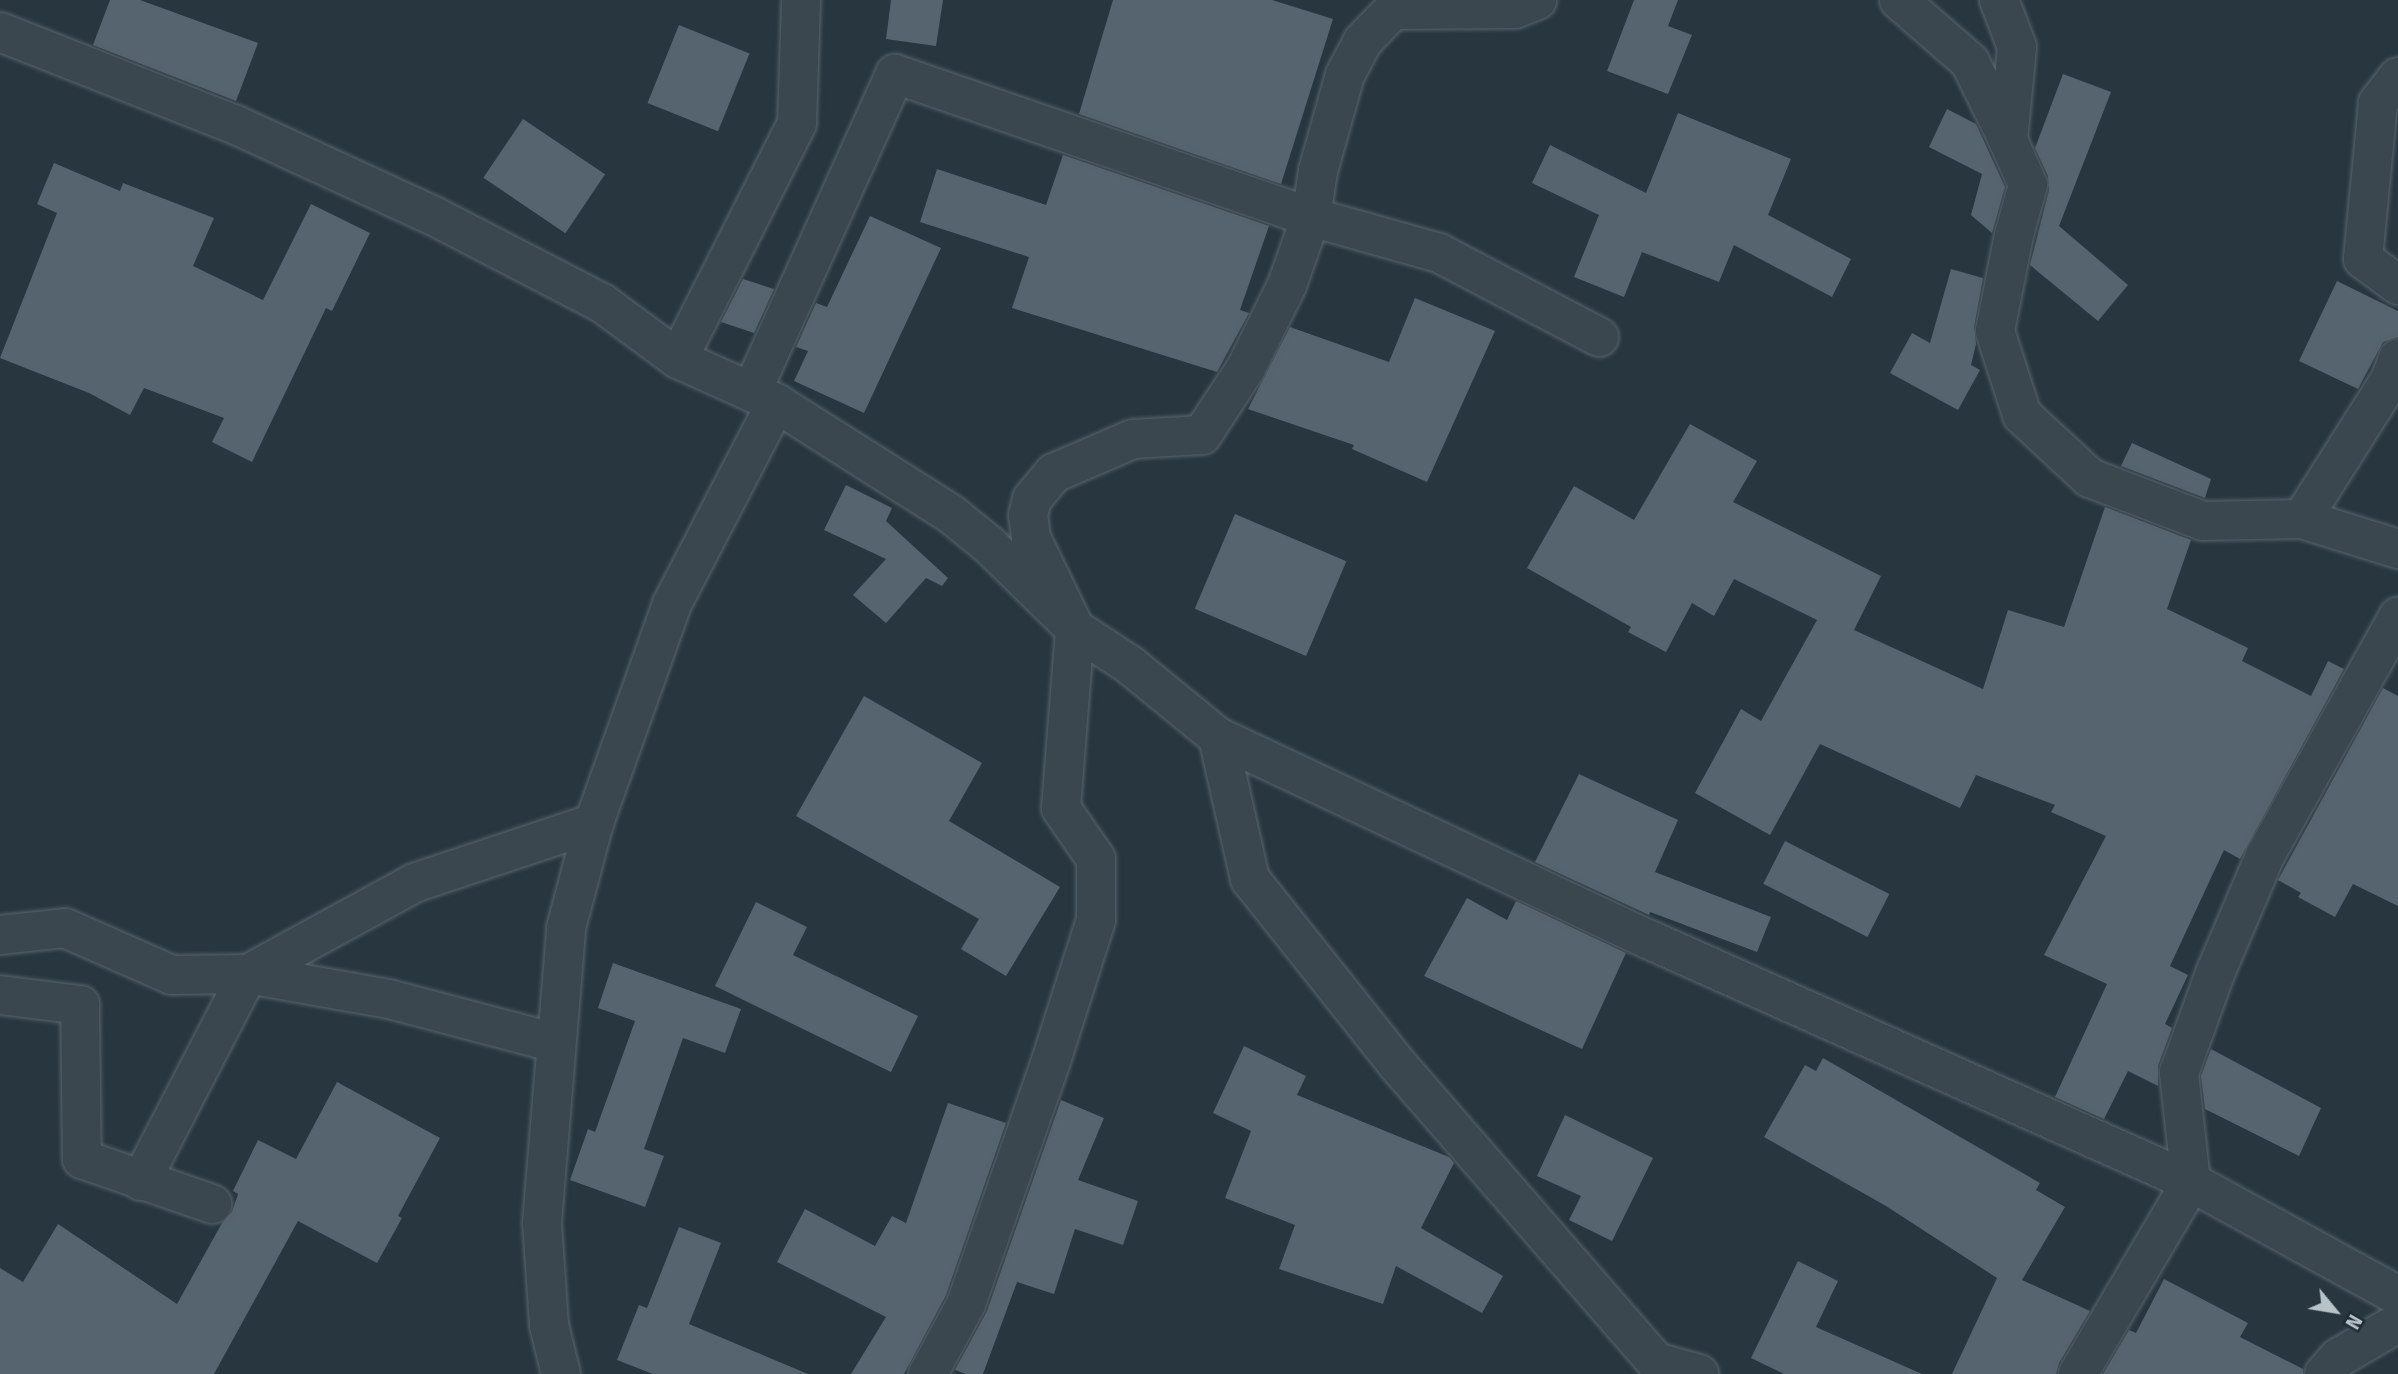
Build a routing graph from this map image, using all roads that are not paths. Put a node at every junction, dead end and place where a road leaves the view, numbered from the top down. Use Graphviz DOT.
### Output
graph roads {
  1 [pos="801,0"];
  2 [pos="1537,0"];
  3 [pos="1899,0"];
  4 [pos="1999,0"];
  5 [pos="0,32"];
  6 [pos="2398,77"];
  7 [pos="2008,140"];
  8 [pos="1311,217"];
  9 [pos="2398,285"];
  10 [pos="1599,337"];
  11 [pos="2398,358"];
  12 [pos="678,359"];
  13 [pos="764,397"];
  14 [pos="2302,519"];
  15 [pos="2398,549"];
  16 [pos="2398,617"];
  17 [pos="1075,629"];
  18 [pos="1218,737"];
  19 [pos="594,823"];
  20 [pos="0,935"];
  21 [pos="248,974"];
  22 [pos="0,995"];
  23 [pos="556,1043"];
  24 [pos="141,1181"];
  25 [pos="2191,1182"];
  26 [pos="212,1204"];
  27 [pos="2398,1296"];
  28 [pos="2398,1323"];
  29 [pos="1659,1368"];
  30 [pos="561,1374"];
  31 [pos="928,1374"];
  32 [pos="1699,1374"];
  33 [pos="2078,1374"];
  34 [pos="2324,1374"];
  1 -- 12 [label="street"];
  2 -- 8 [label="street"];
  3 -- 7 [label="street"];
  4 -- 7 [label="street"];
  5 -- 12 [label="street"];
  6 -- 9 [label="street"];
  7 -- 14 [label="street"];
  8 -- 10 [label="street"];
  8 -- 13 [label="street"];
  8 -- 17 [label="street"];
  11 -- 14 [label="street"];
  12 -- 13 [label="street"];
  13 -- 17 [label="street"];
  13 -- 19 [label="street"];
  14 -- 15 [label="street"];
  16 -- 25 [label="street"];
  17 -- 18 [label="street"];
  17 -- 31 [label="street"];
  18 -- 25 [label="street"];
  18 -- 29 [label="street"];
  19 -- 21 [label="street"];
  19 -- 23 [label="street"];
  20 -- 21 [label="street"];
  21 -- 23 [label="street"];
  21 -- 24 [label="street"];
  22 -- 24 [label="street"];
  23 -- 30 [label="street"];
  24 -- 26 [label="street"];
  25 -- 27 [label="street"];
  25 -- 33 [label="street"];
  28 -- 34 [label="street"];
  29 -- 32 [label="street"];
}
